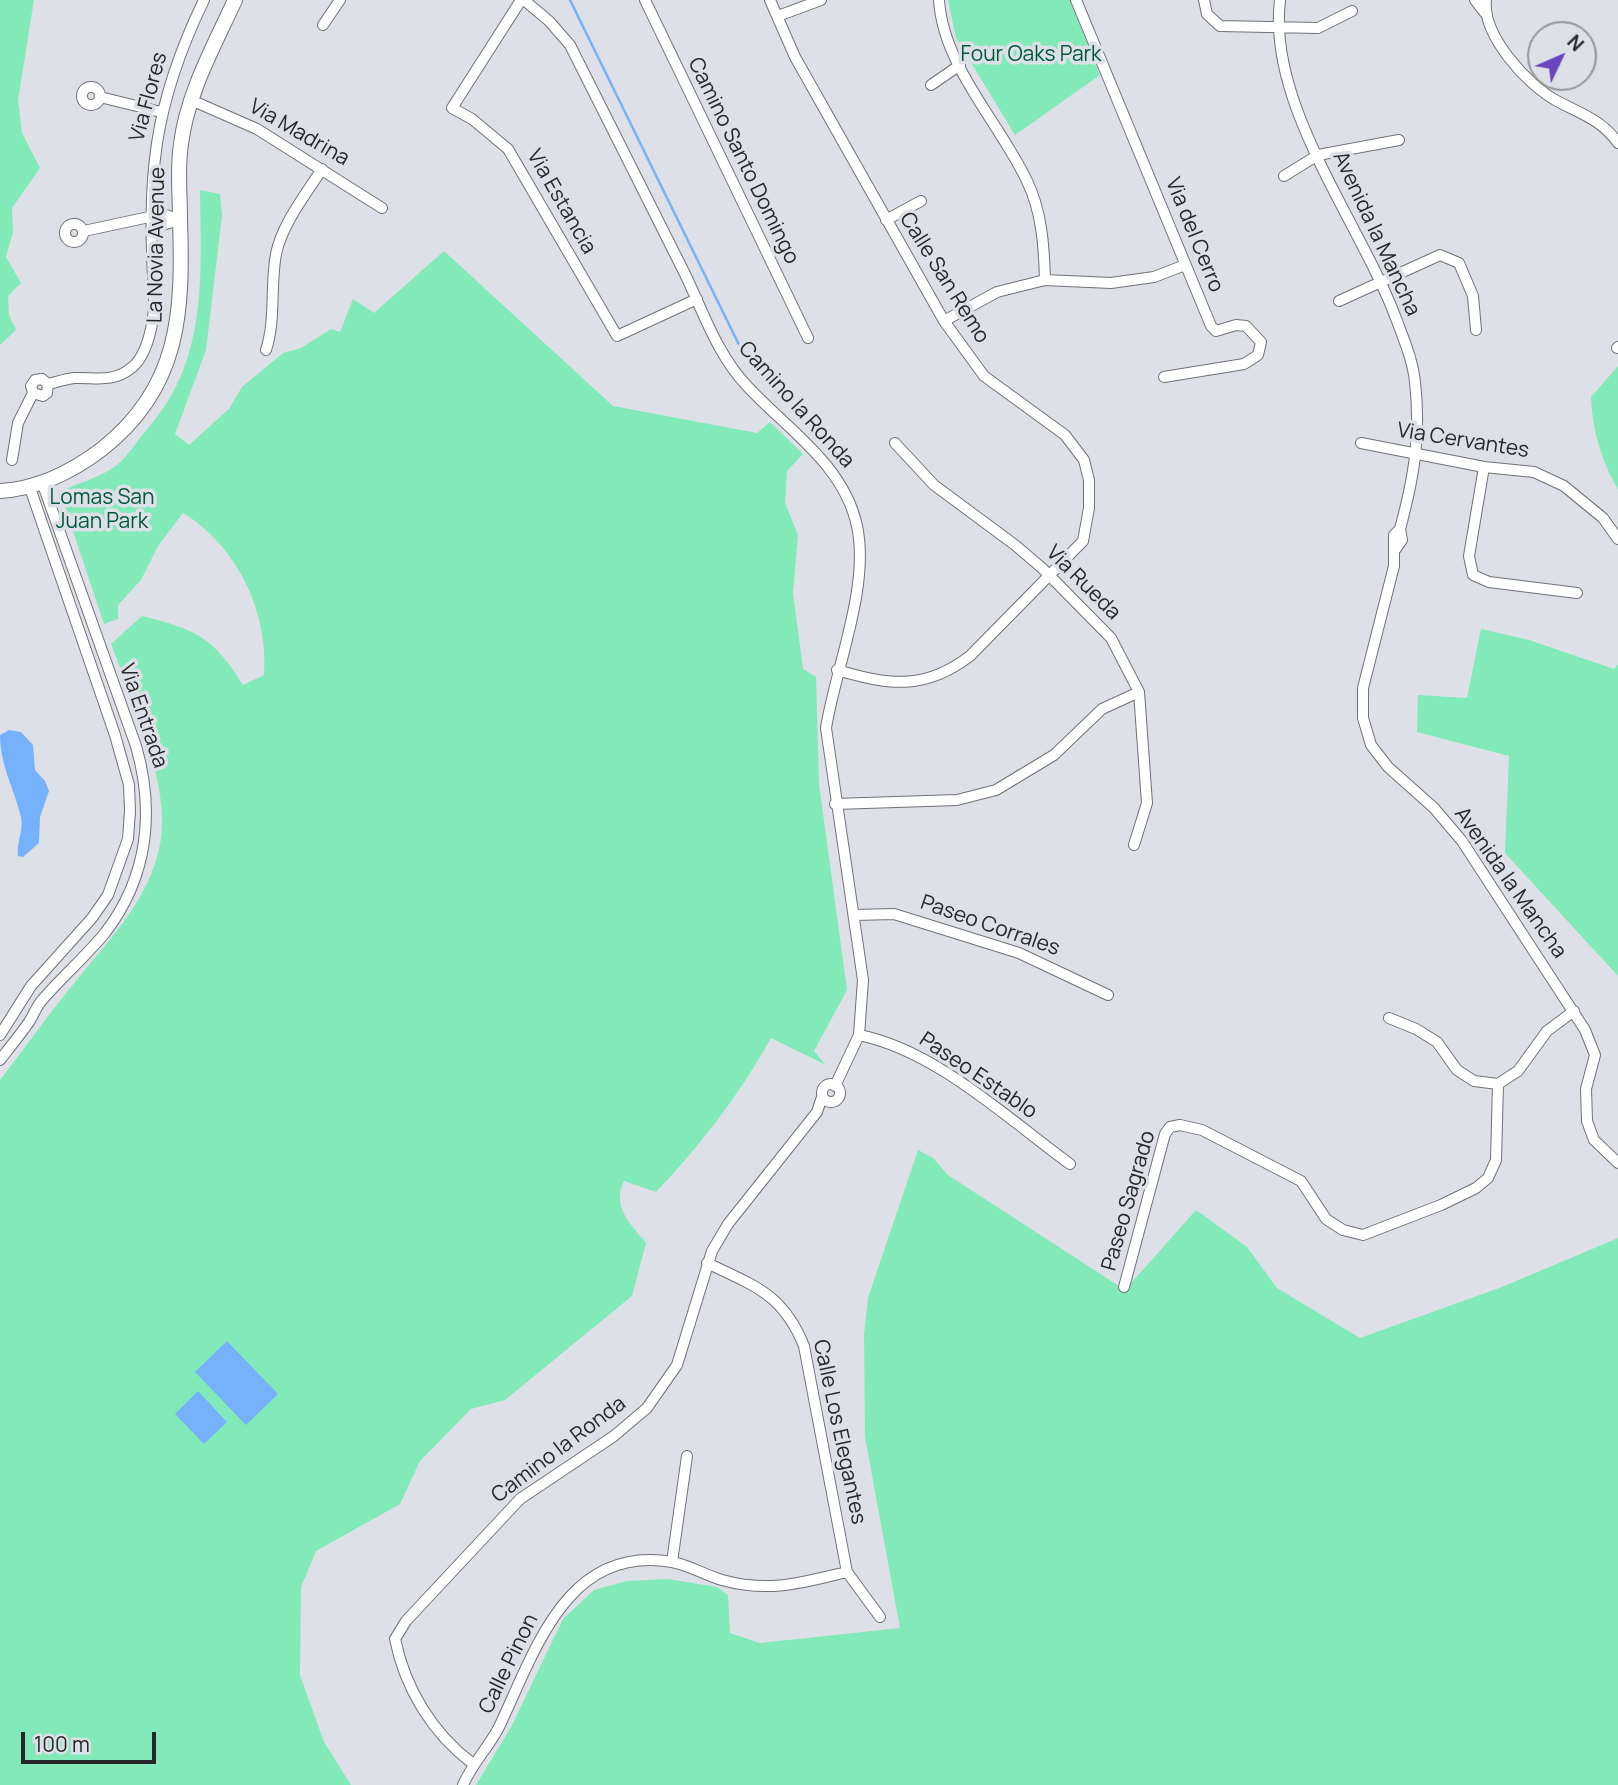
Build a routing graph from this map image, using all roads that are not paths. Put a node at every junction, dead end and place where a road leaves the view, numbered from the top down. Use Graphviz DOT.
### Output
graph roads {
  1 [pos="204,0"];
  2 [pos="235,0"];
  3 [pos="340,0"];
  4 [pos="522,0"];
  5 [pos="645,0"];
  6 [pos="770,0"];
  7 [pos="821,0"];
  8 [pos="939,0"];
  9 [pos="1076,0"];
  10 [pos="1204,0"];
  11 [pos="1280,0"];
  12 [pos="1475,0"];
  13 [pos="1486,0"];
  14 [pos="1352,11"];
  15 [pos="1485,13"];
  16 [pos="778,16"];
  17 [pos="323,25"];
  18 [pos="1278,27"];
  19 [pos="960,65"];
  20 [pos="932,85"];
  21 [pos="100,97"];
  22 [pos="191,100"];
  23 [pos="161,112"];
  24 [pos="1399,140"];
  25 [pos="1618,143"];
  26 [pos="1318,155"];
  27 [pos="322,169"];
  28 [pos="1284,176"];
  29 [pos="921,201"];
  30 [pos="382,208"];
  31 [pos="150,219"];
  32 [pos="180,220"];
  33 [pos="886,220"];
  34 [pos="84,231"];
  35 [pos="1185,265"];
  36 [pos="1045,280"];
  37 [pos="1381,281"];
  38 [pos="697,299"];
  39 [pos="1339,301"];
  40 [pos="944,321"];
  41 [pos="1476,330"];
  42 [pos="808,338"];
  43 [pos="266,351"];
  44 [pos="1164,377"];
  45 [pos="895,443"];
  46 [pos="1362,443"];
  47 [pos="1418,455"];
  48 [pos="12,460"];
  49 [pos="1483,467"];
  50 [pos="35,484"];
  51 [pos="0,491"];
  52 [pos="1618,539"];
  53 [pos="1050,576"];
  54 [pos="1577,593"];
  55 [pos="90,640"];
  56 [pos="836,670"];
  57 [pos="1139,692"];
  58 [pos="835,804"];
  59 [pos="1135,845"];
  60 [pos="854,915"];
  61 [pos="1108,995"];
  62 [pos="16,1009"];
  63 [pos="1574,1011"];
  64 [pos="32,1018"];
  65 [pos="1389,1018"];
  66 [pos="0,1035"];
  67 [pos="859,1035"];
  68 [pos="0,1060"];
  69 [pos="1498,1084"];
  70 [pos="1618,1163"];
  71 [pos="1069,1164"];
  72 [pos="707,1263"];
  73 [pos="1124,1287"];
  74 [pos="687,1456"];
  75 [pos="672,1562"];
  76 [pos="848,1573"];
  77 [pos="880,1617"];
  78 [pos="472,1763"];
  79 [pos="463,1785"];
  1 -- 23 [label="street, Via Flores"];
  2 -- 22 [label="main road, La Novia Avenue"];
  3 -- 17 [label="street"];
  4 -- 38 [label="street, Camino la Ronda"];
  4 -- 38 [label="street, Via Estancia"];
  5 -- 42 [label="street, Camino Santo Domingo"];
  6 -- 16 [label="street, Calle San Remo"];
  7 -- 16 [label="street"];
  8 -- 19 [label="street"];
  9 -- 35 [label="street, Via del Cerro"];
  10 -- 18 [label="street"];
  11 -- 18 [label="street, Avenida la Mancha"];
  12 -- 15 [label="street"];
  13 -- 15 [label="street"];
  14 -- 18 [label="street"];
  15 -- 25 [label="street"];
  16 -- 33 [label="street, Calle San Remo"];
  18 -- 26 [label="street, Avenida la Mancha"];
  19 -- 20 [label="street"];
  19 -- 36 [label="street"];
  21 -- 23 [label="street"];
  22 -- 27 [label="street, Via Madrina"];
  22 -- 32 [label="main road, La Novia Avenue"];
  23 -- 31 [label="street, Via Flores"];
  24 -- 26 [label="street"];
  26 -- 28 [label="street"];
  26 -- 37 [label="street, Avenida la Mancha"];
  27 -- 30 [label="street, Via Madrina"];
  27 -- 43 [label="street"];
  29 -- 33 [label="street"];
  31 -- 32 [label="street"];
  31 -- 34 [label="street"];
  31 -- 48 [label="street, Via Flores"];
  32 -- 50 [label="main road, La Novia Avenue"];
  33 -- 40 [label="street, Calle San Remo"];
  35 -- 36 [label="street"];
  35 -- 44 [label="street, Via del Cerro"];
  36 -- 40 [label="street"];
  37 -- 39 [label="street"];
  37 -- 41 [label="street"];
  37 -- 47 [label="street, Avenida la Mancha"];
  38 -- 56 [label="street, Camino la Ronda"];
  40 -- 53 [label="street, Calle San Remo"];
  45 -- 53 [label="street, Via Rueda"];
  46 -- 47 [label="street, Via Cervantes"];
  47 -- 49 [label="street, Via Cervantes"];
  47 -- 63 [label="street, Avenida la Mancha"];
  49 -- 52 [label="street, Via Cervantes"];
  49 -- 54 [label="street"];
  50 -- 51 [label="main road, La Novia Avenue"];
  50 -- 55 [label="street, Via Entrada"];
  53 -- 56 [label="street, Calle San Remo"];
  53 -- 57 [label="street, Via Rueda"];
  55 -- 62 [label="street, Via Entrada"];
  55 -- 64 [label="street, Via Entrada"];
  56 -- 58 [label="street, Camino la Ronda"];
  57 -- 58 [label="street"];
  57 -- 59 [label="street, Via Rueda"];
  58 -- 60 [label="street, Camino la Ronda"];
  60 -- 61 [label="street, Paseo Corrales"];
  60 -- 67 [label="street, Camino la Ronda"];
  62 -- 64 [label="street"];
  62 -- 66 [label="street, Via Entrada"];
  63 -- 69 [label="street"];
  63 -- 70 [label="street, Avenida la Mancha"];
  64 -- 68 [label="street, Via Entrada"];
  65 -- 69 [label="street"];
  67 -- 71 [label="street, Paseo Establo"];
  67 -- 72 [label="street, Camino la Ronda"];
  69 -- 73 [label="street, Paseo Sagrado"];
  72 -- 76 [label="street, Calle Los Elegantes"];
  72 -- 78 [label="street, Camino la Ronda"];
  74 -- 75 [label="street"];
  75 -- 76 [label="street, Calle Pinon"];
  75 -- 78 [label="street, Calle Pinon"];
  76 -- 77 [label="street"];
  78 -- 79 [label="street, Calle Pinon"];
}
